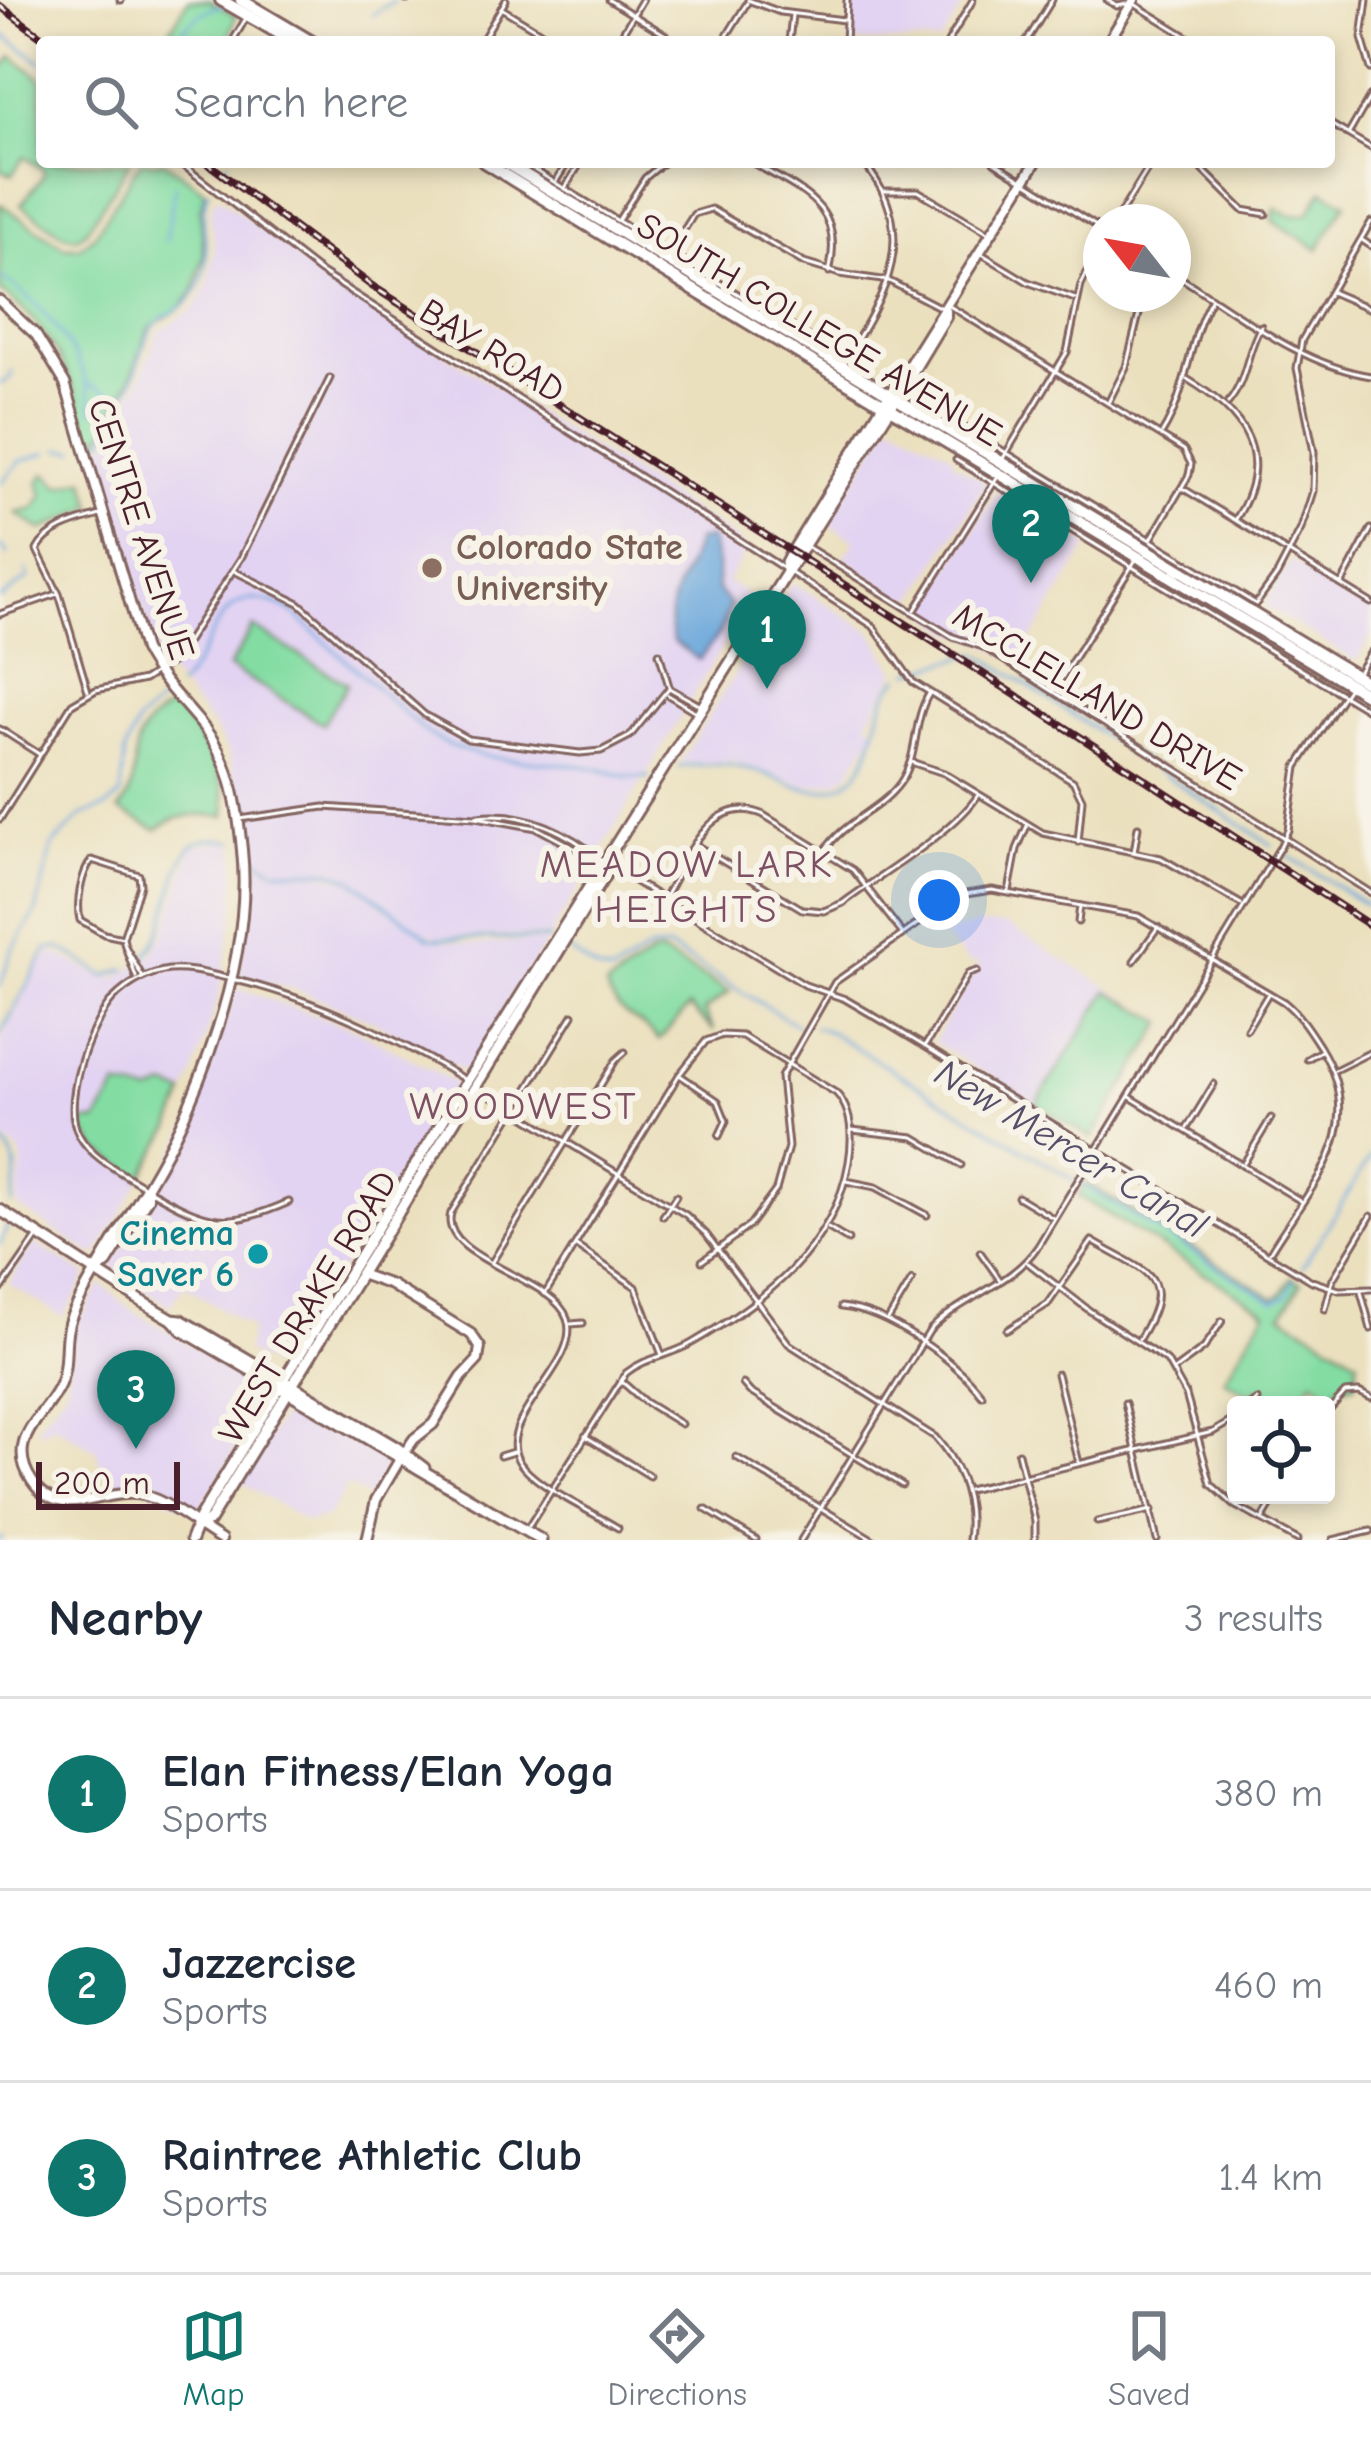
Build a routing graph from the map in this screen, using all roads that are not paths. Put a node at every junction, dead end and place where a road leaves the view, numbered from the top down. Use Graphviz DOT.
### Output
graph roads {
  1 [pos="506,0"];
  2 [pos="609,0"];
  3 [pos="643,0"];
  4 [pos="748,0"];
  5 [pos="847,0"];
  6 [pos="973,0"];
  7 [pos="1052,0"];
  8 [pos="1107,0"];
  9 [pos="1367,0"];
  10 [pos="223,1"];
  11 [pos="1133,2"];
  12 [pos="250,7"];
  13 [pos="501,8"];
  14 [pos="792,14"];
  15 [pos="633,15"];
  16 [pos="844,20"];
  17 [pos="235,36"];
  18 [pos="286,36"];
  19 [pos="301,36"];
  20 [pos="485,36"];
  21 [pos="547,36"];
  22 [pos="621,36"];
  23 [pos="667,36"];
  24 [pos="727,36"];
  25 [pos="790,36"];
  26 [pos="844,36"];
  27 [pos="952,36"];
  28 [pos="1030,36"];
  29 [pos="1112,36"];
  30 [pos="1187,36"];
  31 [pos="1371,70"];
  32 [pos="1371,95"];
  33 [pos="1335,126"];
  34 [pos="1348,134"];
  35 [pos="1371,148"];
  36 [pos="187,168"];
  37 [pos="497,168"];
  38 [pos="514,168"];
  39 [pos="527,168"];
  40 [pos="566,168"];
  41 [pos="576,168"];
  42 [pos="657,168"];
  43 [pos="760,168"];
  44 [pos="868,168"];
  45 [pos="1003,168"];
  46 [pos="1032,168"];
  47 [pos="1148,168"];
  48 [pos="1201,168"];
  49 [pos="1024,181"];
  50 [pos="883,192"];
  51 [pos="555,194"];
  52 [pos="1126,204"];
  53 [pos="1266,214"];
  54 [pos="1083,218"];
  55 [pos="618,220"];
  56 [pos="1371,222"];
  57 [pos="992,234"];
  58 [pos="1361,239"];
  59 [pos="1371,246"];
  60 [pos="632,253"];
  61 [pos="653,253"];
  62 [pos="980,253"];
  63 [pos="668,256"];
  64 [pos="829,272"];
  65 [pos="889,281"];
  66 [pos="1191,284"];
  67 [pos="1083,286"];
  68 [pos="1329,291"];
  69 [pos="1213,297"];
  70 [pos="1077,299"];
  71 [pos="0,301"];
  72 [pos="947,308"];
  73 [pos="1371,309"];
  74 [pos="1140,312"];
  75 [pos="1261,326"];
  76 [pos="1299,349"];
  77 [pos="843,363"];
  78 [pos="1056,372"];
  79 [pos="1371,376"];
  80 [pos="330,378"];
  81 [pos="1186,379"];
  82 [pos="889,403"];
  83 [pos="1108,403"];
  84 [pos="1226,405"];
  85 [pos="942,414"];
  86 [pos="1161,435"];
  87 [pos="1000,468"];
  88 [pos="843,479"];
  89 [pos="1182,488"];
  90 [pos="104,514"];
  91 [pos="1234,520"];
  92 [pos="1371,529"];
  93 [pos="803,544"];
  94 [pos="1142,552"];
  95 [pos="1287,552"];
  96 [pos="787,570"];
  97 [pos="233,571"];
  98 [pos="1341,584"];
  99 [pos="58,594"];
  100 [pos="1371,603"];
  101 [pos="914,613"];
  102 [pos="0,614"];
  103 [pos="1371,652"];
  104 [pos="659,653"];
  105 [pos="156,673"];
  106 [pos="1350,685"];
  107 [pos="1371,685"];
  108 [pos="668,691"];
  109 [pos="930,692"];
  110 [pos="1053,692"];
  111 [pos="89,693"];
  112 [pos="1371,698"];
  113 [pos="701,710"];
  114 [pos="1371,712"];
  115 [pos="0,730"];
  116 [pos="40,754"];
  117 [pos="910,762"];
  118 [pos="979,794"];
  119 [pos="0,819"];
  120 [pos="238,819"];
  121 [pos="1028,824"];
  122 [pos="1138,826"];
  123 [pos="1285,838"];
  124 [pos="1078,842"];
  125 [pos="696,845"];
  126 [pos="824,852"];
  127 [pos="1134,852"];
  128 [pos="606,864"];
  129 [pos="867,885"];
  130 [pos="1009,892"];
  131 [pos="1371,893"];
  132 [pos="664,898"];
  133 [pos="1080,904"];
  134 [pos="1244,906"];
  135 [pos="568,920"];
  136 [pos="1078,922"];
  137 [pos="1159,926"];
  138 [pos="902,934"];
  139 [pos="567,937"];
  140 [pos="123,938"];
  141 [pos="1212,959"];
  142 [pos="1134,961"];
  143 [pos="977,971"];
  144 [pos="140,979"];
  145 [pos="229,979"];
  146 [pos="1269,993"];
  147 [pos="827,994"];
  148 [pos="573,1015"];
  149 [pos="1247,1029"];
  150 [pos="925,1046"];
  151 [pos="1322,1050"];
  152 [pos="626,1052"];
  153 [pos="1371,1052"];
  154 [pos="1307,1059"];
  155 [pos="786,1062"];
  156 [pos="1334,1071"];
  157 [pos="680,1075"];
  158 [pos="471,1084"];
  159 [pos="1214,1084"];
  160 [pos="1129,1096"];
  161 [pos="515,1110"];
  162 [pos="1271,1118"];
  163 [pos="850,1130"];
  164 [pos="1185,1131"];
  165 [pos="719,1136"];
  166 [pos="566,1142"];
  167 [pos="1096,1150"];
  168 [pos="962,1165"];
  169 [pos="1242,1166"];
  170 [pos="618,1174"];
  171 [pos="844,1180"];
  172 [pos="148,1189"];
  173 [pos="676,1196"];
  174 [pos="1018,1197"];
  175 [pos="290,1202"];
  176 [pos="1301,1202"];
  177 [pos="670,1205"];
  178 [pos="0,1210"];
  179 [pos="927,1215"];
  180 [pos="385,1216"];
  181 [pos="663,1216"];
  182 [pos="1371,1216"];
  183 [pos="1054,1219"];
  184 [pos="826,1227"];
  185 [pos="1368,1227"];
  186 [pos="38,1231"];
  187 [pos="848,1240"];
  188 [pos="29,1245"];
  189 [pos="575,1245"];
  190 [pos="717,1250"];
  191 [pos="980,1252"];
  192 [pos="1269,1254"];
  193 [pos="702,1261"];
  194 [pos="492,1262"];
  195 [pos="1027,1262"];
  196 [pos="98,1270"];
  197 [pos="360,1274"];
  198 [pos="912,1280"];
  199 [pos="1001,1282"];
  200 [pos="1330,1288"];
  201 [pos="1371,1288"];
  202 [pos="1061,1289"];
  203 [pos="0,1290"];
  204 [pos="1169,1290"];
  205 [pos="1361,1290"];
  206 [pos="1159,1293"];
  207 [pos="545,1294"];
  208 [pos="754,1300"];
  209 [pos="842,1307"];
  210 [pos="1325,1309"];
  211 [pos="172,1319"];
  212 [pos="1222,1321"];
  213 [pos="886,1322"];
  214 [pos="583,1323"];
  215 [pos="569,1324"];
  216 [pos="1371,1329"];
  217 [pos="182,1330"];
  218 [pos="1007,1330"];
  219 [pos="1138,1341"];
  220 [pos="920,1343"];
  221 [pos="232,1350"];
  222 [pos="662,1355"];
  223 [pos="1174,1370"];
  224 [pos="1057,1374"];
  225 [pos="620,1379"];
  226 [pos="743,1384"];
  227 [pos="287,1386"];
  228 [pos="982,1395"];
  229 [pos="1371,1398"];
  230 [pos="884,1403"];
  231 [pos="1125,1403"];
  232 [pos="1335,1404"];
  233 [pos="681,1424"];
  234 [pos="1227,1424"];
  235 [pos="250,1436"];
  236 [pos="584,1436"];
  237 [pos="1196,1436"];
  238 [pos="382,1443"];
  239 [pos="1138,1450"];
  240 [pos="514,1451"];
  241 [pos="1018,1453"];
  242 [pos="250,1454"];
  243 [pos="402,1455"];
  244 [pos="852,1455"];
  245 [pos="500,1456"];
  246 [pos="736,1457"];
  247 [pos="1079,1463"];
  248 [pos="232,1468"];
  249 [pos="650,1476"];
  250 [pos="1024,1477"];
  251 [pos="902,1485"];
  252 [pos="552,1487"];
  253 [pos="966,1491"];
  254 [pos="221,1502"];
  255 [pos="1271,1504"];
  256 [pos="820,1508"];
  257 [pos="705,1509"];
  258 [pos="1152,1510"];
  259 [pos="1261,1521"];
  260 [pos="1097,1522"];
  261 [pos="199,1527"];
  262 [pos="618,1528"];
  263 [pos="1371,1531"];
  264 [pos="524,1534"];
  265 [pos="191,1540"];
  266 [pos="221,1540"];
  267 [pos="368,1540"];
  268 [pos="541,1540"];
  269 [pos="756,1540"];
  270 [pos="801,1540"];
  271 [pos="874,1540"];
  272 [pos="968,1540"];
  273 [pos="1035,1540"];
  274 [pos="1156,1540"];
  275 [pos="1298,1540"];
  276 [pos="1333,1540"];
  1 -- 13 [label="street"];
  2 -- 15 [label="street"];
  3 -- 15 [label="street"];
  4 -- 14 [label="street"];
  4 -- 24 [label="street"];
  5 -- 16 [label="street"];
  6 -- 27 [label="street"];
  7 -- 28 [label="street"];
  8 -- 11 [label="street"];
  9 -- 31 [label="street"];
  10 -- 12 [label="highway"];
  11 -- 29 [label="street"];
  11 -- 30 [label="street"];
  12 -- 17 [label="street"];
  12 -- 18 [label="highway"];
  12 -- 19 [label="highway"];
  13 -- 20 [label="street"];
  13 -- 21 [label="street"];
  14 -- 16 [label="street"];
  14 -- 25 [label="street"];
  15 -- 22 [label="street"];
  15 -- 23 [label="street"];
  16 -- 26 [label="street"];
  32 -- 34 [label="street"];
  33 -- 34 [label="street"];
  34 -- 35 [label="street"];
  36 -- 96 [label="street, BAY ROAD"];
  37 -- 51 [label="highway, SOUTH COLLEGE AVENUE"];
  38 -- 51 [label="highway, SOUTH COLLEGE AVENUE"];
  39 -- 51 [label="street"];
  40 -- 51 [label="street"];
  41 -- 51 [label="street"];
  42 -- 55 [label="street"];
  43 -- 64 [label="street"];
  44 -- 50 [label="street"];
  45 -- 49 [label="street"];
  46 -- 49 [label="street"];
  47 -- 52 [label="street"];
  48 -- 53 [label="street"];
  49 -- 54 [label="street"];
  49 -- 57 [label="street"];
  50 -- 57 [label="street"];
  50 -- 65 [label="street"];
  51 -- 55 [label="street"];
  51 -- 60 [label="highway, SOUTH COLLEGE AVENUE"];
  51 -- 61 [label="highway, SOUTH COLLEGE AVENUE"];
  55 -- 63 [label="street"];
  56 -- 58 [label="street"];
  57 -- 62 [label="street"];
  58 -- 59 [label="street"];
  58 -- 68 [label="street"];
  60 -- 61 [label="highway"];
  60 -- 82 [label="highway, SOUTH COLLEGE AVENUE"];
  61 -- 63 [label="highway, SOUTH COLLEGE AVENUE"];
  62 -- 70 [label="street"];
  62 -- 72 [label="street"];
  63 -- 64 [label="street"];
  63 -- 77 [label="highway, SOUTH COLLEGE AVENUE"];
  64 -- 65 [label="street"];
  65 -- 72 [label="street"];
  65 -- 77 [label="street"];
  66 -- 69 [label="street"];
  67 -- 70 [label="street"];
  68 -- 73 [label="street"];
  68 -- 76 [label="street"];
  69 -- 75 [label="street"];
  69 -- 81 [label="street"];
  70 -- 78 [label="street"];
  71 -- 90 [label="street, CENTRE AVENUE"];
  72 -- 78 [label="street"];
  72 -- 82 [label="street"];
  74 -- 83 [label="street"];
  75 -- 76 [label="street"];
  75 -- 84 [label="street"];
  76 -- 79 [label="street"];
  76 -- 95 [label="street"];
  77 -- 82 [label="highway, SOUTH COLLEGE AVENUE"];
  78 -- 83 [label="street"];
  78 -- 87 [label="street"];
  80 -- 97 [label="street"];
  81 -- 84 [label="street"];
  81 -- 86 [label="street"];
  82 -- 87 [label="highway, SOUTH COLLEGE AVENUE"];
  82 -- 87 [label="highway, SOUTH COLLEGE AVENUE"];
  82 -- 88 [label="main road, WEST DRAKE ROAD"];
  82 -- 88 [label="main road, WEST DRAKE ROAD"];
  83 -- 86 [label="street"];
  84 -- 91 [label="street"];
  85 -- 87 [label="street"];
  86 -- 89 [label="street"];
  87 -- 94 [label="highway, SOUTH COLLEGE AVENUE"];
  87 -- 94 [label="street"];
  87 -- 94 [label="highway, SOUTH COLLEGE AVENUE"];
  87 -- 101 [label="street"];
  88 -- 93 [label="main road, WEST DRAKE ROAD"];
  88 -- 93 [label="main road, WEST DRAKE ROAD"];
  89 -- 91 [label="street"];
  89 -- 94 [label="street"];
  90 -- 99 [label="street"];
  90 -- 105 [label="street, CENTRE AVENUE"];
  91 -- 95 [label="street"];
  92 -- 98 [label="street"];
  93 -- 96 [label="main road, WEST DRAKE ROAD"];
  93 -- 101 [label="street, MCCLELLAND DRIVE"];
  94 -- 95 [label="street"];
  94 -- 106 [label="highway, SOUTH COLLEGE AVENUE"];
  94 -- 110 [label="street"];
  95 -- 98 [label="street"];
  96 -- 109 [label="street, BAY ROAD"];
  96 -- 113 [label="main road, WEST DRAKE ROAD"];
  97 -- 105 [label="street"];
  97 -- 108 [label="street"];
  98 -- 100 [label="street"];
  99 -- 102 [label="street"];
  99 -- 111 [label="street"];
  101 -- 110 [label="street, MCCLELLAND DRIVE"];
  103 -- 106 [label="street"];
  104 -- 108 [label="street"];
  105 -- 111 [label="street"];
  105 -- 120 [label="street, CENTRE AVENUE"];
  106 -- 107 [label="highway, SOUTH COLLEGE AVENUE"];
  106 -- 112 [label="highway, SOUTH COLLEGE AVENUE"];
  106 -- 114 [label="street"];
  106 -- 123 [label="street"];
  108 -- 113 [label="street"];
  109 -- 117 [label="street"];
  109 -- 124 [label="street, BAY ROAD"];
  110 -- 123 [label="street, MCCLELLAND DRIVE"];
  111 -- 116 [label="street"];
  113 -- 128 [label="main road, WEST DRAKE ROAD"];
  115 -- 116 [label="street"];
  116 -- 119 [label="street"];
  117 -- 118 [label="street"];
  117 -- 126 [label="street"];
  118 -- 121 [label="street"];
  118 -- 129 [label="street"];
  120 -- 128 [label="street"];
  120 -- 145 [label="street, CENTRE AVENUE"];
  121 -- 124 [label="street"];
  121 -- 130 [label="street"];
  122 -- 127 [label="street"];
  123 -- 131 [label="street, MCCLELLAND DRIVE"];
  123 -- 134 [label="street"];
  124 -- 127 [label="street"];
  125 -- 126 [label="street"];
  125 -- 129 [label="street"];
  125 -- 132 [label="street"];
  126 -- 129 [label="street"];
  127 -- 134 [label="street"];
  128 -- 132 [label="street"];
  128 -- 135 [label="main road, WEST DRAKE ROAD"];
  128 -- 139 [label="main road, WEST DRAKE ROAD"];
  129 -- 138 [label="street"];
  130 -- 133 [label="street"];
  130 -- 138 [label="street"];
  132 -- 147 [label="street"];
  133 -- 136 [label="street"];
  133 -- 137 [label="street"];
  134 -- 141 [label="street"];
  135 -- 139 [label="main road"];
  135 -- 158 [label="main road, WEST DRAKE ROAD"];
  137 -- 141 [label="street"];
  137 -- 142 [label="street"];
  138 -- 147 [label="street"];
  139 -- 158 [label="main road, WEST DRAKE ROAD"];
  140 -- 140 [label="street"];
  140 -- 144 [label="street"];
  141 -- 146 [label="street"];
  141 -- 160 [label="street"];
  143 -- 150 [label="street"];
  144 -- 145 [label="street"];
  144 -- 172 [label="street"];
  145 -- 158 [label="street"];
  145 -- 172 [label="street, CENTRE AVENUE"];
  146 -- 149 [label="street"];
  146 -- 151 [label="street"];
  147 -- 150 [label="street"];
  147 -- 155 [label="street"];
  148 -- 161 [label="street"];
  150 -- 167 [label="street"];
  151 -- 154 [label="street"];
  151 -- 156 [label="street"];
  152 -- 166 [label="street"];
  153 -- 156 [label="street"];
  155 -- 157 [label="street"];
  155 -- 163 [label="street"];
  155 -- 190 [label="street"];
  156 -- 176 [label="street"];
  157 -- 165 [label="street"];
  157 -- 170 [label="street"];
  158 -- 161 [label="street"];
  158 -- 180 [label="main road, WEST DRAKE ROAD"];
  158 -- 197 [label="main road, WEST DRAKE ROAD"];
  159 -- 164 [label="street"];
  160 -- 164 [label="street"];
  160 -- 167 [label="street"];
  161 -- 166 [label="street"];
  161 -- 194 [label="street"];
  162 -- 169 [label="street"];
  163 -- 168 [label="street"];
  163 -- 171 [label="street"];
  164 -- 169 [label="street"];
  166 -- 170 [label="street"];
  166 -- 194 [label="street"];
  167 -- 183 [label="street"];
  167 -- 192 [label="street"];
  169 -- 176 [label="street"];
  170 -- 177 [label="street"];
  170 -- 189 [label="street"];
  171 -- 179 [label="street"];
  171 -- 184 [label="street"];
  172 -- 175 [label="street"];
  172 -- 196 [label="street, CENTRE AVENUE"];
  173 -- 177 [label="street"];
  174 -- 183 [label="street"];
  176 -- 192 [label="street"];
  177 -- 181 [label="street"];
  177 -- 190 [label="street"];
  178 -- 186 [label="main road"];
  180 -- 197 [label="main road"];
  180 -- 227 [label="main road, WEST DRAKE ROAD"];
  182 -- 185 [label="street"];
  183 -- 195 [label="street"];
  184 -- 187 [label="street"];
  184 -- 208 [label="street"];
  185 -- 200 [label="street"];
  186 -- 188 [label="street"];
  186 -- 188 [label="street"];
  186 -- 196 [label="main road"];
  188 -- 203 [label="street"];
  189 -- 207 [label="street"];
  189 -- 222 [label="street"];
  190 -- 193 [label="street"];
  190 -- 208 [label="street"];
  191 -- 199 [label="street"];
  192 -- 200 [label="street"];
  194 -- 207 [label="street"];
  195 -- 199 [label="street"];
  195 -- 202 [label="street"];
  196 -- 211 [label="main road"];
  196 -- 261 [label="street, CENTRE AVENUE"];
  197 -- 227 [label="main road, WEST DRAKE ROAD"];
  197 -- 243 [label="street"];
  198 -- 213 [label="street"];
  199 -- 220 [label="street"];
  200 -- 205 [label="street"];
  200 -- 210 [label="street"];
  201 -- 205 [label="street"];
  202 -- 206 [label="street"];
  202 -- 218 [label="street"];
  202 -- 219 [label="street"];
  204 -- 206 [label="street"];
  205 -- 216 [label="street"];
  206 -- 219 [label="street"];
  207 -- 215 [label="street"];
  208 -- 222 [label="street"];
  208 -- 230 [label="street"];
  209 -- 213 [label="street"];
  211 -- 217 [label="main road"];
  211 -- 221 [label="main road"];
  212 -- 223 [label="street"];
  213 -- 220 [label="street"];
  214 -- 215 [label="street"];
  215 -- 240 [label="street"];
  217 -- 221 [label="main road"];
  217 -- 227 [label="main road"];
  219 -- 223 [label="street"];
  220 -- 228 [label="street"];
  220 -- 230 [label="street"];
  221 -- 227 [label="main road"];
  222 -- 225 [label="street"];
  223 -- 237 [label="street"];
  224 -- 247 [label="street"];
  225 -- 233 [label="street"];
  225 -- 236 [label="street"];
  226 -- 244 [label="street"];
  227 -- 235 [label="main road, WEST DRAKE ROAD"];
  227 -- 238 [label="main road"];
  227 -- 238 [label="main road"];
  227 -- 242 [label="main road, WEST DRAKE ROAD"];
  229 -- 232 [label="street"];
  230 -- 244 [label="street"];
  230 -- 253 [label="street"];
  231 -- 239 [label="street"];
  234 -- 237 [label="street"];
  235 -- 242 [label="main road"];
  235 -- 248 [label="main road, WEST DRAKE ROAD"];
  236 -- 249 [label="street"];
  236 -- 252 [label="street"];
  237 -- 239 [label="street"];
  237 -- 259 [label="street"];
  238 -- 243 [label="main road"];
  239 -- 247 [label="street"];
  239 -- 258 [label="street"];
  240 -- 245 [label="street"];
  240 -- 252 [label="street"];
  241 -- 250 [label="street"];
  242 -- 254 [label="main road, WEST DRAKE ROAD"];
  243 -- 264 [label="main road"];
  243 -- 267 [label="street"];
  244 -- 251 [label="street"];
  244 -- 256 [label="street"];
  246 -- 256 [label="street"];
  247 -- 250 [label="street"];
  248 -- 254 [label="main road"];
  248 -- 261 [label="main road, WEST DRAKE ROAD"];
  250 -- 253 [label="street"];
  250 -- 273 [label="street"];
  252 -- 262 [label="street"];
  252 -- 264 [label="street"];
  253 -- 272 [label="street"];
  254 -- 261 [label="main road, WEST DRAKE ROAD"];
  255 -- 259 [label="street"];
  256 -- 270 [label="street"];
  256 -- 271 [label="street"];
  257 -- 269 [label="street"];
  258 -- 260 [label="street"];
  258 -- 274 [label="street"];
  259 -- 275 [label="street"];
  261 -- 265 [label="main road, WEST DRAKE ROAD"];
  261 -- 266 [label="street, CENTRE AVENUE"];
  263 -- 276 [label="street"];
  264 -- 268 [label="main road"];
}
